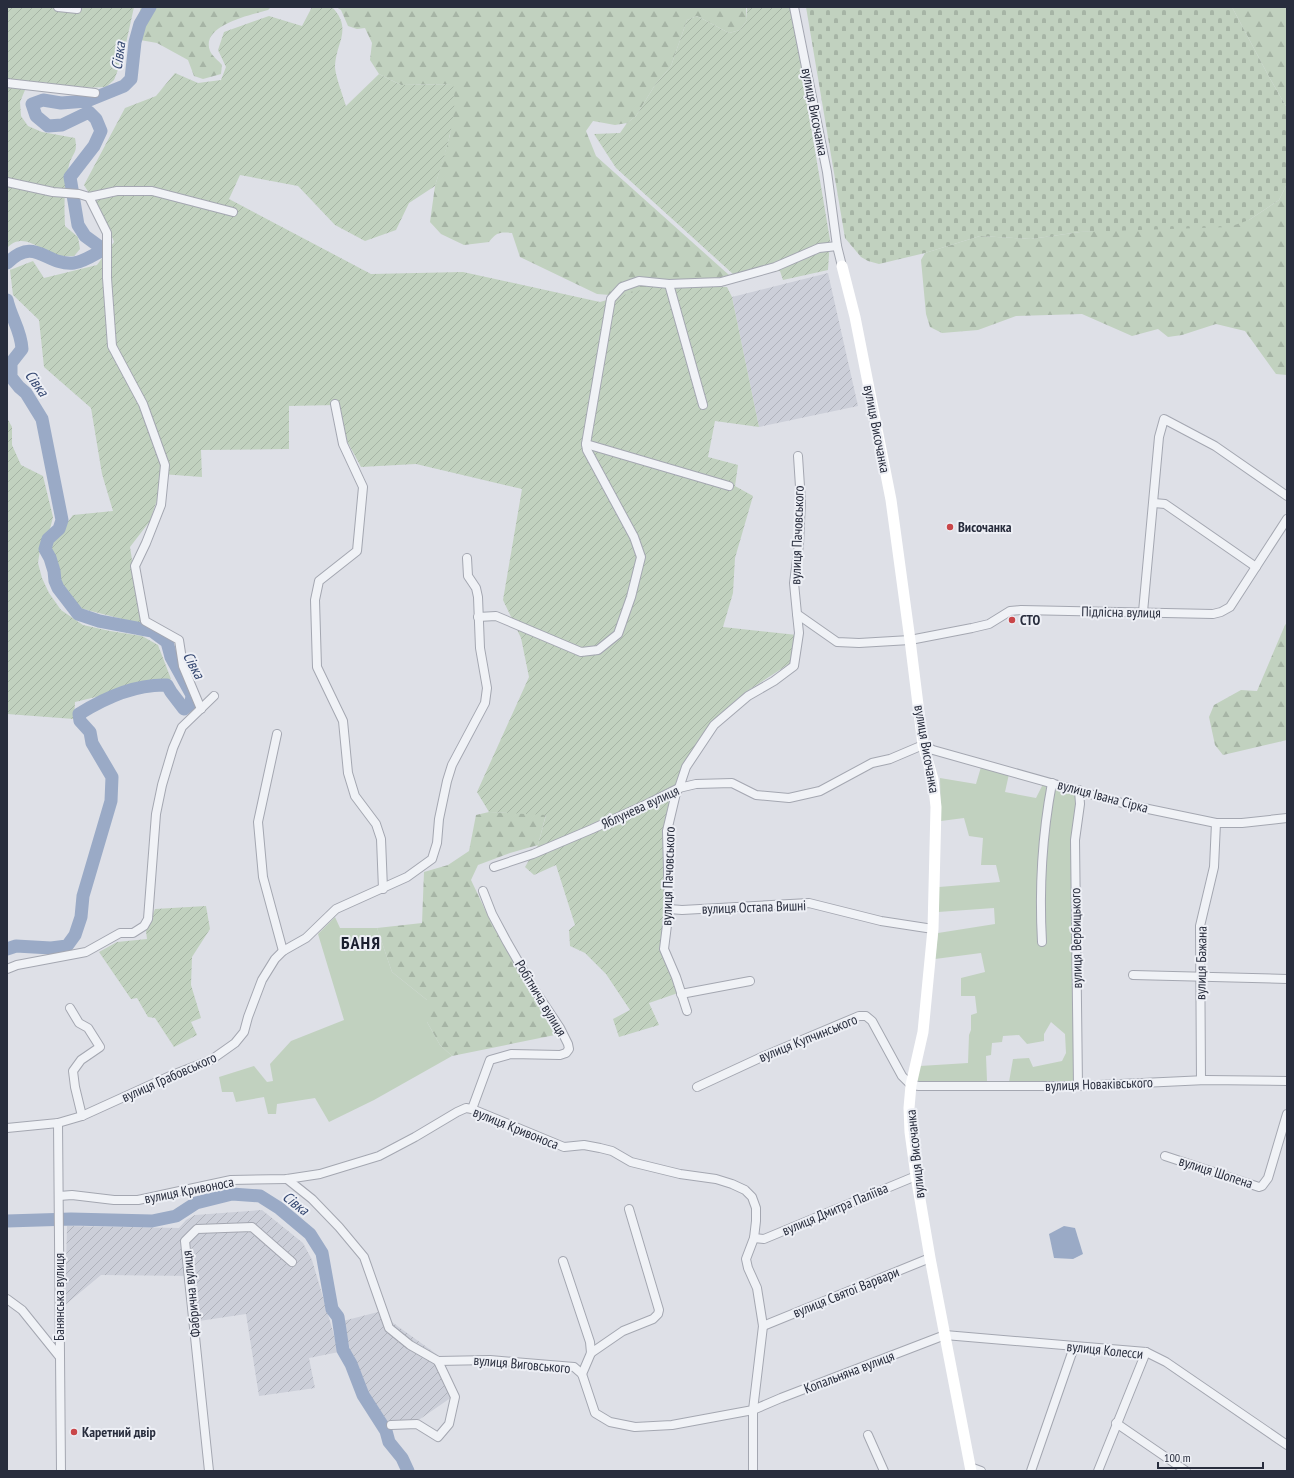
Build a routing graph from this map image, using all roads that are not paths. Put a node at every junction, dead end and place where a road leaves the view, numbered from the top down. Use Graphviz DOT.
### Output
graph roads {
  1 [pos="58,7"];
  2 [pos="794,7"];
  3 [pos="77,9"];
  4 [pos="7,83"];
  5 [pos="95,93"];
  6 [pos="7,182"];
  7 [pos="89,197"];
  8 [pos="232,212"];
  9 [pos="838,246"];
  10 [pos="842,266"];
  11 [pos="669,284"];
  12 [pos="335,404"];
  13 [pos="703,405"];
  14 [pos="586,444"];
  15 [pos="798,456"];
  16 [pos="729,486"];
  17 [pos="1287,496"];
  18 [pos="1154,503"];
  19 [pos="1287,519"];
  20 [pos="467,558"];
  21 [pos="1256,567"];
  22 [pos="1143,612"];
  23 [pos="797,614"];
  24 [pos="478,617"];
  25 [pos="910,640"];
  26 [pos="214,696"];
  27 [pos="201,709"];
  28 [pos="276,734"];
  29 [pos="923,746"];
  30 [pos="1052,783"];
  31 [pos="679,788"];
  32 [pos="1079,790"];
  33 [pos="1287,818"];
  34 [pos="1216,824"];
  35 [pos="494,867"];
  36 [pos="383,889"];
  37 [pos="483,891"];
  38 [pos="669,909"];
  39 [pos="933,929"];
  40 [pos="1042,942"];
  41 [pos="283,951"];
  42 [pos="7,969"];
  43 [pos="1133,975"];
  44 [pos="1201,976"];
  45 [pos="1287,979"];
  46 [pos="750,981"];
  47 [pos="681,994"];
  48 [pos="70,1008"];
  49 [pos="687,1011"];
  50 [pos="1201,1080"];
  51 [pos="1287,1081"];
  52 [pos="910,1085"];
  53 [pos="1078,1086"];
  54 [pos="697,1087"];
  55 [pos="472,1109"];
  56 [pos="1287,1114"];
  57 [pos="82,1116"];
  58 [pos="58,1123"];
  59 [pos="7,1128"];
  60 [pos="1165,1156"];
  61 [pos="916,1176"];
  62 [pos="287,1179"];
  63 [pos="58,1196"];
  64 [pos="629,1210"];
  65 [pos="754,1238"];
  66 [pos="930,1258"];
  67 [pos="563,1261"];
  68 [pos="292,1262"];
  69 [pos="7,1298"];
  70 [pos="763,1326"];
  71 [pos="945,1335"];
  72 [pos="1074,1347"];
  73 [pos="1146,1352"];
  74 [pos="591,1353"];
  75 [pos="59,1356"];
  76 [pos="438,1361"];
  77 [pos="582,1374"];
  78 [pos="753,1410"];
  79 [pos="1116,1423"];
  80 [pos="391,1425"];
  81 [pos="868,1434"];
  82 [pos="1287,1445"];
  83 [pos="974,1470"];
  84 [pos="61,1471"];
  85 [pos="210,1471"];
  86 [pos="752,1471"];
  87 [pos="884,1471"];
  88 [pos="1031,1471"];
  89 [pos="1098,1471"];
  90 [pos="1186,1471"];
  1 -- 3 [label="street"];
  2 -- 9 [label="street, вулиця Височанка"];
  4 -- 5 [label="street"];
  6 -- 7 [label="street"];
  7 -- 8 [label="street"];
  7 -- 27 [label="street"];
  9 -- 10 [label="street, вулиця Височанка"];
  9 -- 11 [label="street"];
  10 -- 25 [label="street, вулиця Височанка"];
  11 -- 13 [label="street"];
  11 -- 14 [label="street"];
  12 -- 36 [label="street"];
  14 -- 16 [label="street"];
  14 -- 24 [label="street"];
  15 -- 23 [label="street, вулиця Пачовського"];
  17 -- 18 [label="street"];
  18 -- 21 [label="street"];
  18 -- 22 [label="street"];
  19 -- 21 [label="street, Підлісна вулиця"];
  20 -- 24 [label="street, вулиця Грабовського"];
  21 -- 22 [label="street, Підлісна вулиця"];
  22 -- 25 [label="street, Підлісна вулиця"];
  23 -- 25 [label="street"];
  23 -- 31 [label="street, вулиця Пачовського"];
  24 -- 36 [label="street, вулиця Грабовського"];
  25 -- 29 [label="street, вулиця Височанка"];
  26 -- 27 [label="street"];
  27 -- 42 [label="street"];
  28 -- 41 [label="street"];
  29 -- 30 [label="street, вулиця Івана Сірка"];
  29 -- 31 [label="street, Яблунева вулиця"];
  29 -- 39 [label="street, вулиця Височанка"];
  30 -- 32 [label="street, вулиця Івана Сірка"];
  30 -- 40 [label="street"];
  31 -- 35 [label="street, Яблунева вулиця"];
  31 -- 38 [label="street, вулиця Пачовського"];
  32 -- 34 [label="street, вулиця Івана Сірка"];
  32 -- 53 [label="street, вулиця Вербицького"];
  33 -- 34 [label="street, вулиця Івана Сірка"];
  34 -- 44 [label="street, вулиця Бажана"];
  36 -- 41 [label="street, вулиця Грабовського"];
  37 -- 55 [label="street, Робітнича вулиця"];
  38 -- 39 [label="street, вулиця Остапа Вишні"];
  38 -- 47 [label="street, вулиця Пачовського"];
  39 -- 52 [label="street, вулиця Височанка"];
  41 -- 57 [label="street, вулиця Грабовського"];
  43 -- 44 [label="street"];
  44 -- 45 [label="street"];
  44 -- 50 [label="street, вулиця Бажана"];
  46 -- 47 [label="street"];
  47 -- 49 [label="street, вулиця Пачовського"];
  48 -- 57 [label="street"];
  50 -- 51 [label="street, вулиця Новаківського"];
  50 -- 53 [label="street, вулиця Новаківського"];
  52 -- 53 [label="street, вулиця Новаківського"];
  52 -- 54 [label="street, вулиця Купчинського"];
  52 -- 61 [label="street, вулиця Височанка"];
  55 -- 62 [label="street, вулиця Кривоноса"];
  55 -- 65 [label="street, вулиця Кривоноса"];
  56 -- 60 [label="street, вулиця Шопена"];
  57 -- 58 [label="street, вулиця Грабовського"];
  58 -- 59 [label="street, вулиця Грабовського"];
  58 -- 63 [label="street, Банянська вулиця"];
  61 -- 65 [label="street, вулиця Дмитра Паліїва"];
  61 -- 66 [label="street, вулиця Височанка"];
  62 -- 63 [label="street, вулиця Кривоноса"];
  62 -- 76 [label="street"];
  63 -- 75 [label="street, Банянська вулиця"];
  64 -- 74 [label="street"];
  65 -- 70 [label="street, вулиця Кривоноса"];
  66 -- 70 [label="street, вулиця Святої Варвари"];
  66 -- 71 [label="street, вулиця Височанка"];
  67 -- 74 [label="street"];
  68 -- 85 [label="street, Фабрична вулиця"];
  69 -- 75 [label="street"];
  70 -- 78 [label="street, вулиця Кривоноса"];
  71 -- 72 [label="street, вулиця Колесси"];
  71 -- 78 [label="street, Копальняна вулиця"];
  71 -- 83 [label="street, вулиця Височанка"];
  72 -- 73 [label="street, вулиця Колесси"];
  72 -- 88 [label="street"];
  73 -- 79 [label="street"];
  73 -- 82 [label="street, вулиця Колесси"];
  74 -- 77 [label="street"];
  75 -- 84 [label="street, Банянська вулиця"];
  76 -- 77 [label="street, вулиця Виговського"];
  76 -- 80 [label="street"];
  77 -- 78 [label="street, вулиця Виговського"];
  78 -- 86 [label="street"];
  79 -- 89 [label="street"];
  79 -- 90 [label="street"];
  81 -- 87 [label="street"];
}
